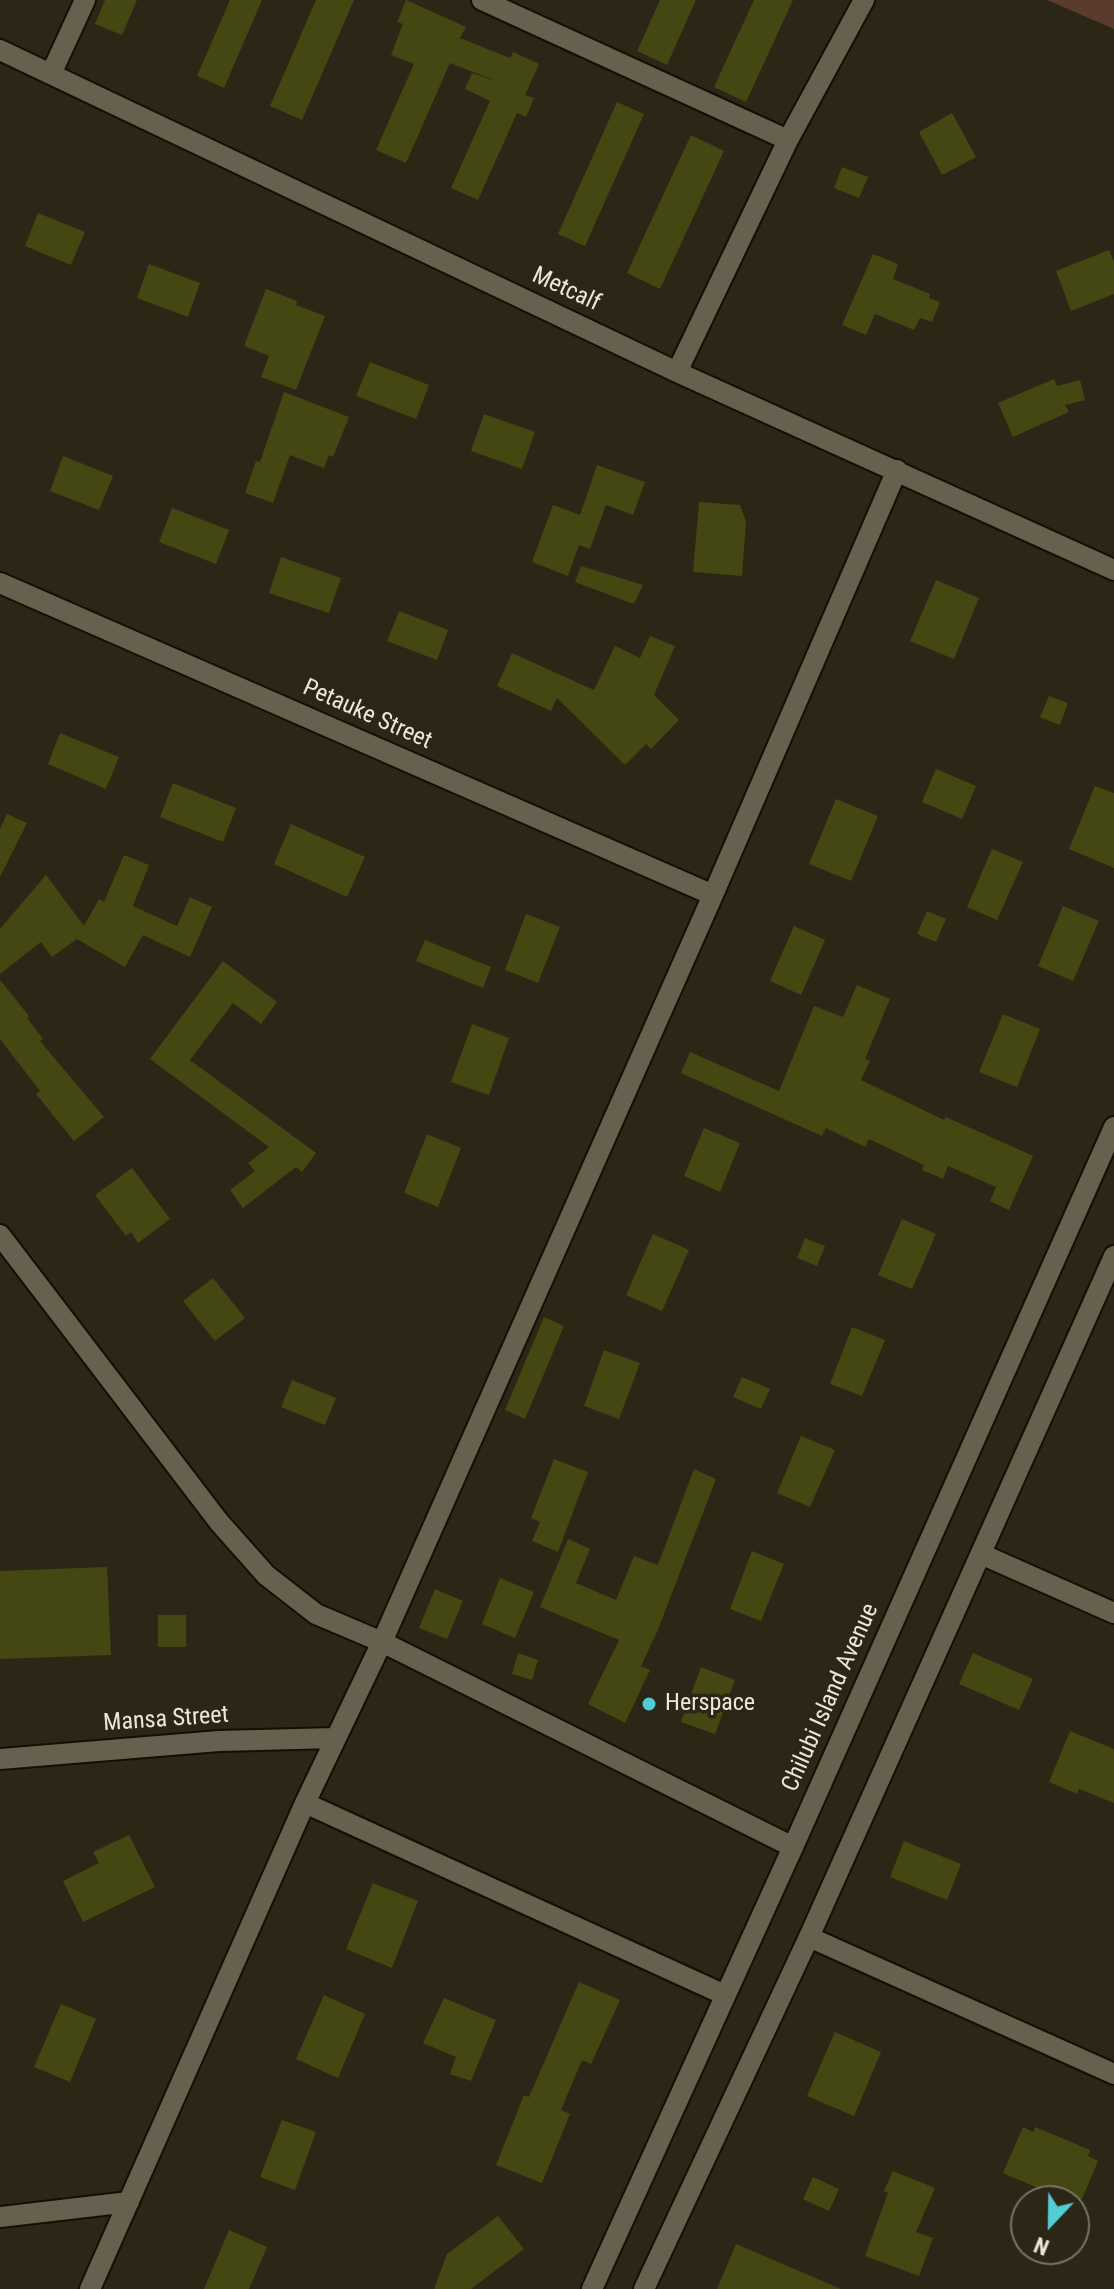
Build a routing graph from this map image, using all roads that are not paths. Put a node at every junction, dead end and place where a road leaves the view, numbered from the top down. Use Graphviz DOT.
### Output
graph roads {
  1 [pos="85,0"];
  2 [pos="482,0"];
  3 [pos="864,0"];
  4 [pos="0,50"];
  5 [pos="51,74"];
  6 [pos="788,140"];
  7 [pos="677,372"];
  8 [pos="897,470"];
  9 [pos="1114,570"];
  10 [pos="0,583"];
  11 [pos="713,895"];
  12 [pos="1114,1127"];
  13 [pos="0,1235"];
  14 [pos="1114,1256"];
  15 [pos="981,1554"];
  16 [pos="1114,1613"];
  17 [pos="382,1642"];
  18 [pos="335,1738"];
  19 [pos="0,1759"];
  20 [pos="305,1803"];
  21 [pos="793,1847"];
  22 [pos="809,1937"];
  23 [pos="725,1995"];
  24 [pos="1114,2074"];
  25 [pos="129,2202"];
  26 [pos="0,2217"];
  27 [pos="90,2289"];
  28 [pos="592,2289"];
  29 [pos="644,2289"];
  1 -- 5 [label="street"];
  2 -- 6 [label="street"];
  3 -- 6 [label="street"];
  4 -- 5 [label="street, Metcalf"];
  5 -- 7 [label="street, Metcalf"];
  6 -- 7 [label="street"];
  7 -- 8 [label="street, Metcalf"];
  8 -- 9 [label="street, Metcalf"];
  8 -- 11 [label="street"];
  10 -- 11 [label="street, Petauke Street"];
  11 -- 17 [label="street"];
  12 -- 21 [label="street, Chilubi Island Avenue"];
  13 -- 17 [label="street"];
  14 -- 15 [label="street"];
  15 -- 16 [label="street"];
  15 -- 22 [label="street"];
  17 -- 18 [label="street"];
  17 -- 21 [label="street"];
  18 -- 19 [label="street, Mansa Street"];
  18 -- 20 [label="street"];
  20 -- 23 [label="street"];
  20 -- 25 [label="street"];
  21 -- 23 [label="street, Chilubi Island Avenue"];
  22 -- 24 [label="street"];
  22 -- 29 [label="street"];
  23 -- 28 [label="street, Chilubi Island Avenue"];
  25 -- 26 [label="street"];
  25 -- 27 [label="street"];
}
